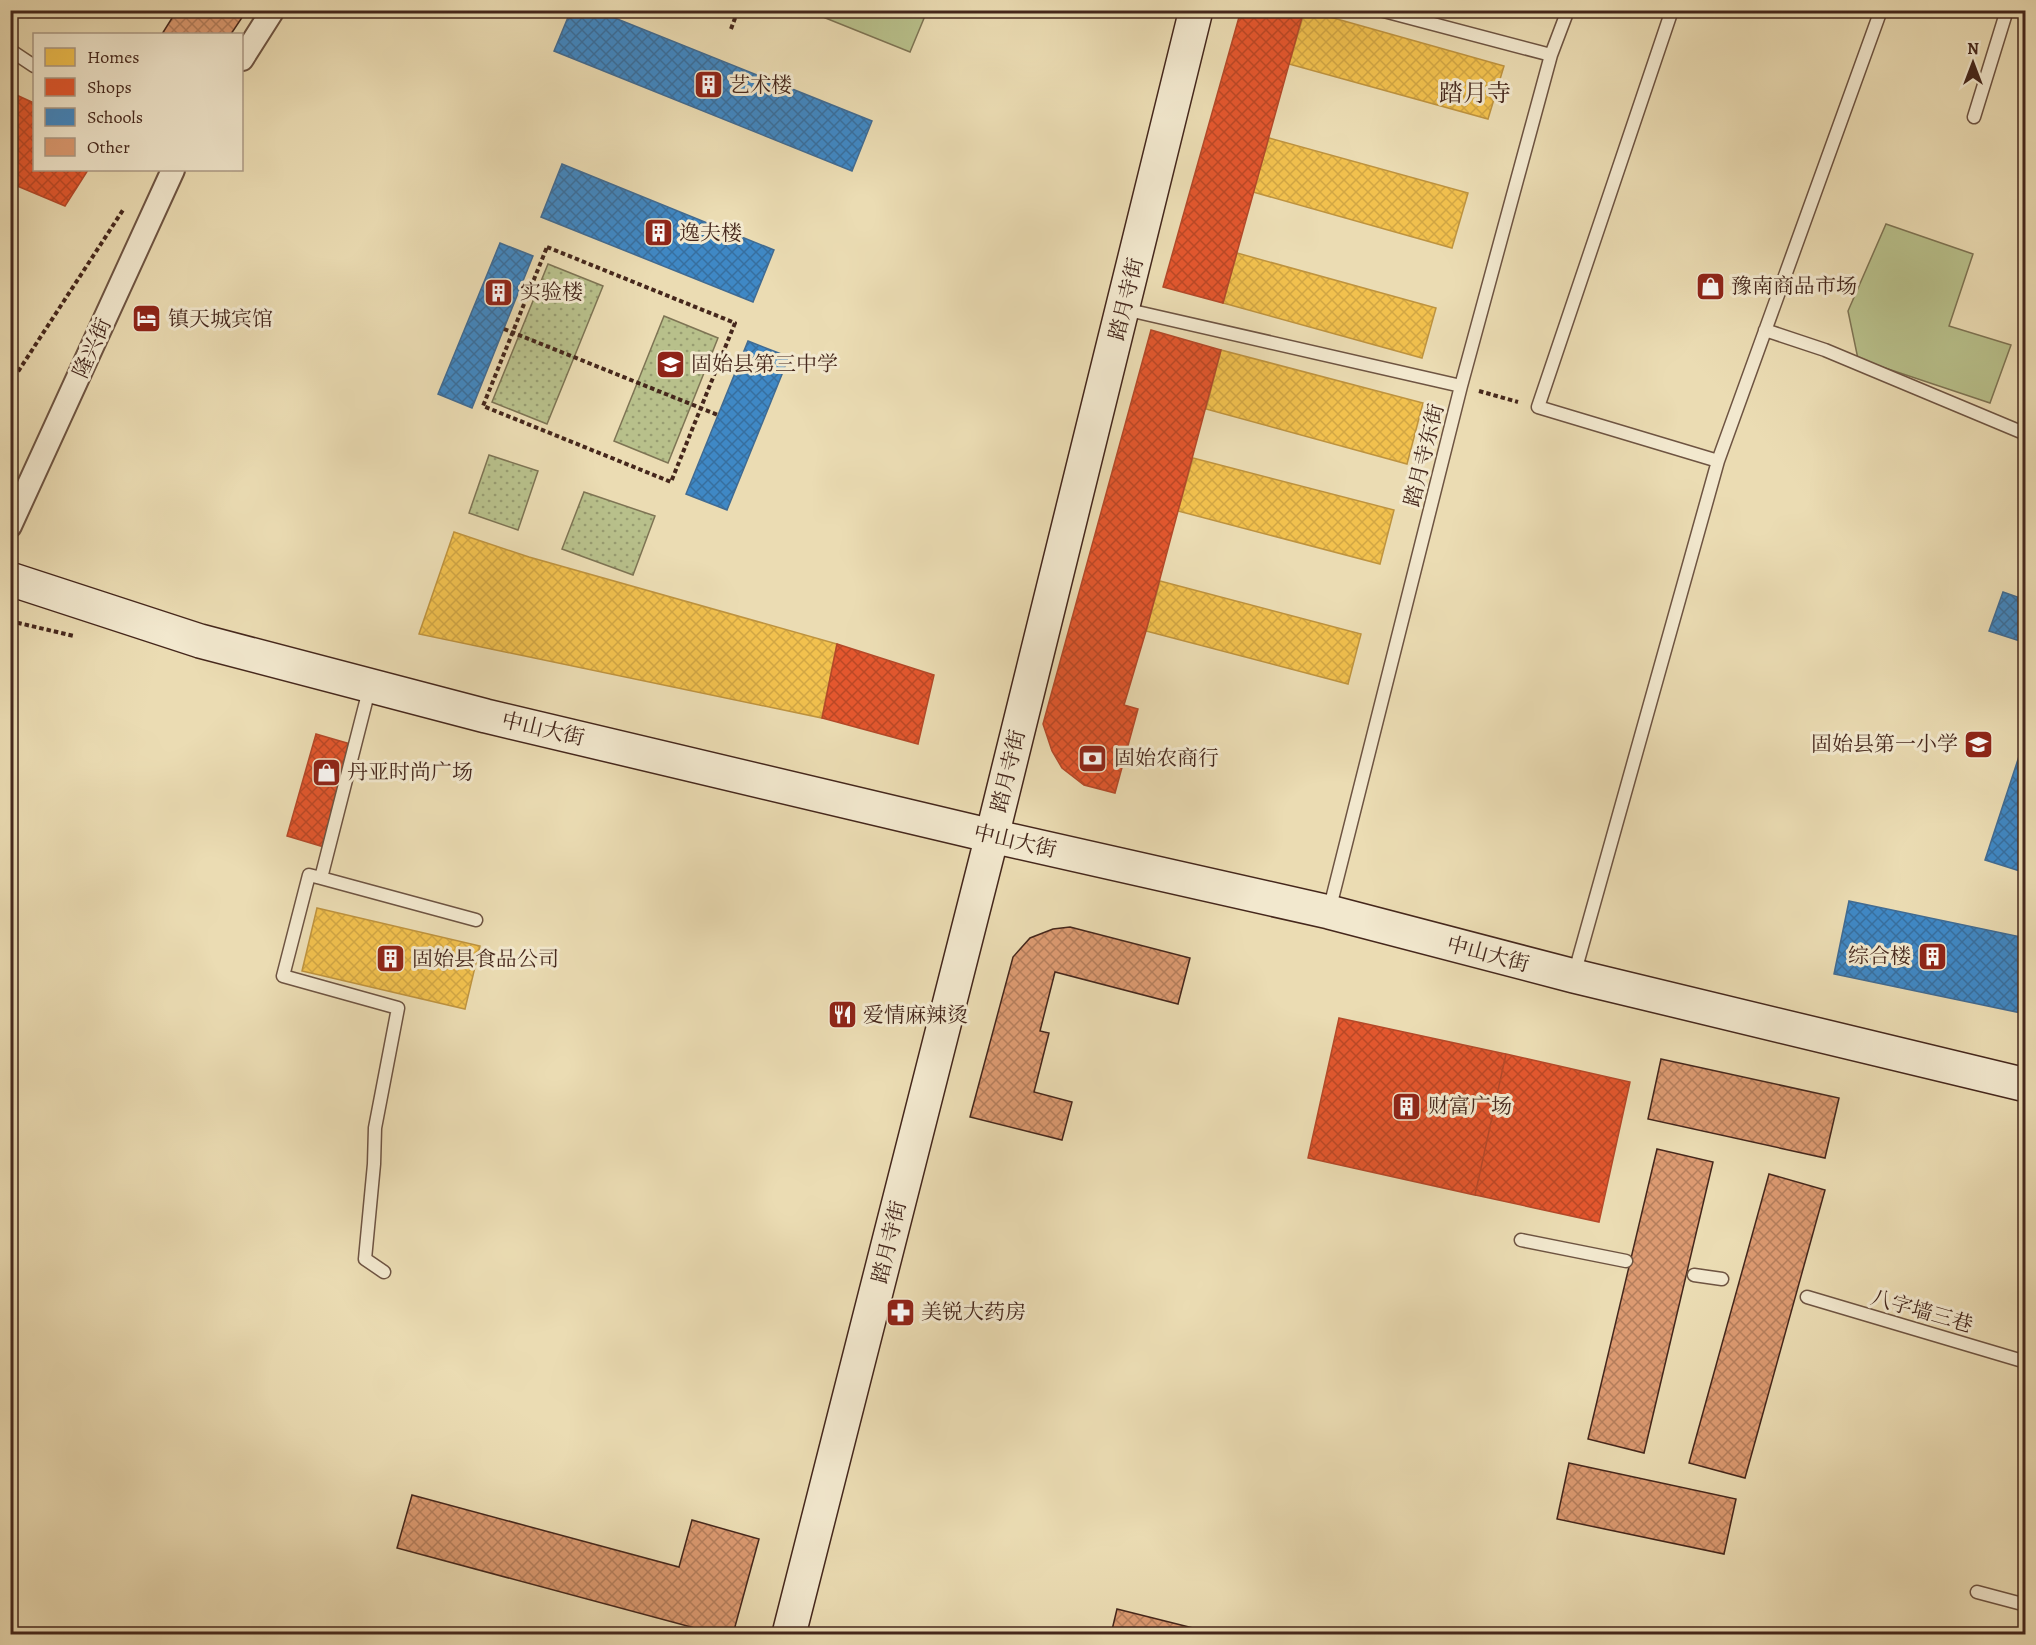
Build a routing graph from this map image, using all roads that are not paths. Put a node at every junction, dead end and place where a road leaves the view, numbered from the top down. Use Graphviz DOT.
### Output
graph roads {
  1 [pos="273,10"];
  2 [pos="1197,10"];
  3 [pos="1380,10"];
  4 [pos="1568,10"];
  5 [pos="1672,10"];
  6 [pos="1881,10"];
  7 [pos="2007,10"];
  8 [pos="10,50"];
  9 [pos="1551,55"];
  10 [pos="243,57"];
  11 [pos="33,65"];
  12 [pos="1974,117"];
  13 [pos="172,171"];
  14 [pos="1123,309"];
  15 [pos="1765,330"];
  16 [pos="1461,386"];
  17 [pos="2025,434"];
  18 [pos="1718,460"];
  19 [pos="10,526"];
  20 [pos="10,579"];
  21 [pos="370,685"];
  22 [pos="992,836"];
  23 [pos="321,878"];
  24 [pos="1329,912"];
  25 [pos="476,920"];
  26 [pos="1574,976"];
  27 [pos="2025,1085"];
  28 [pos="1521,1240"];
  29 [pos="1626,1261"];
  30 [pos="384,1272"];
  31 [pos="1694,1275"];
  32 [pos="1722,1280"];
  33 [pos="1807,1297"];
  34 [pos="2025,1362"];
  35 [pos="1977,1592"];
  36 [pos="2025,1605"];
  37 [pos="789,1635"];
  1 -- 10 [label="street"];
  2 -- 14 [label="main road, 踏月寺街"];
  3 -- 9 [label="lane"];
  4 -- 9 [label="lane, 踏月寺东街"];
  5 -- 18 [label="lane"];
  6 -- 15 [label="lane"];
  7 -- 12 [label="lane"];
  8 -- 11 [label="lane"];
  9 -- 16 [label="lane, 踏月寺东街"];
  13 -- 19 [label="street, 隆兴街"];
  14 -- 16 [label="lane"];
  14 -- 22 [label="main road, 踏月寺街"];
  15 -- 17 [label="lane"];
  15 -- 18 [label="lane"];
  16 -- 24 [label="lane, 踏月寺东街"];
  18 -- 26 [label="lane"];
  20 -- 21 [label="main road, 中山大街"];
  21 -- 22 [label="main road, 中山大街"];
  21 -- 23 [label="lane"];
  22 -- 24 [label="main road, 中山大街"];
  22 -- 37 [label="main road, 踏月寺街"];
  23 -- 25 [label="lane"];
  23 -- 30 [label="lane"];
  24 -- 26 [label="main road, 中山大街"];
  26 -- 27 [label="main road, 中山大街"];
  28 -- 29 [label="lane"];
  31 -- 32 [label="lane"];
  33 -- 34 [label="lane, 八字墙三巷"];
  35 -- 36 [label="lane"];
}
